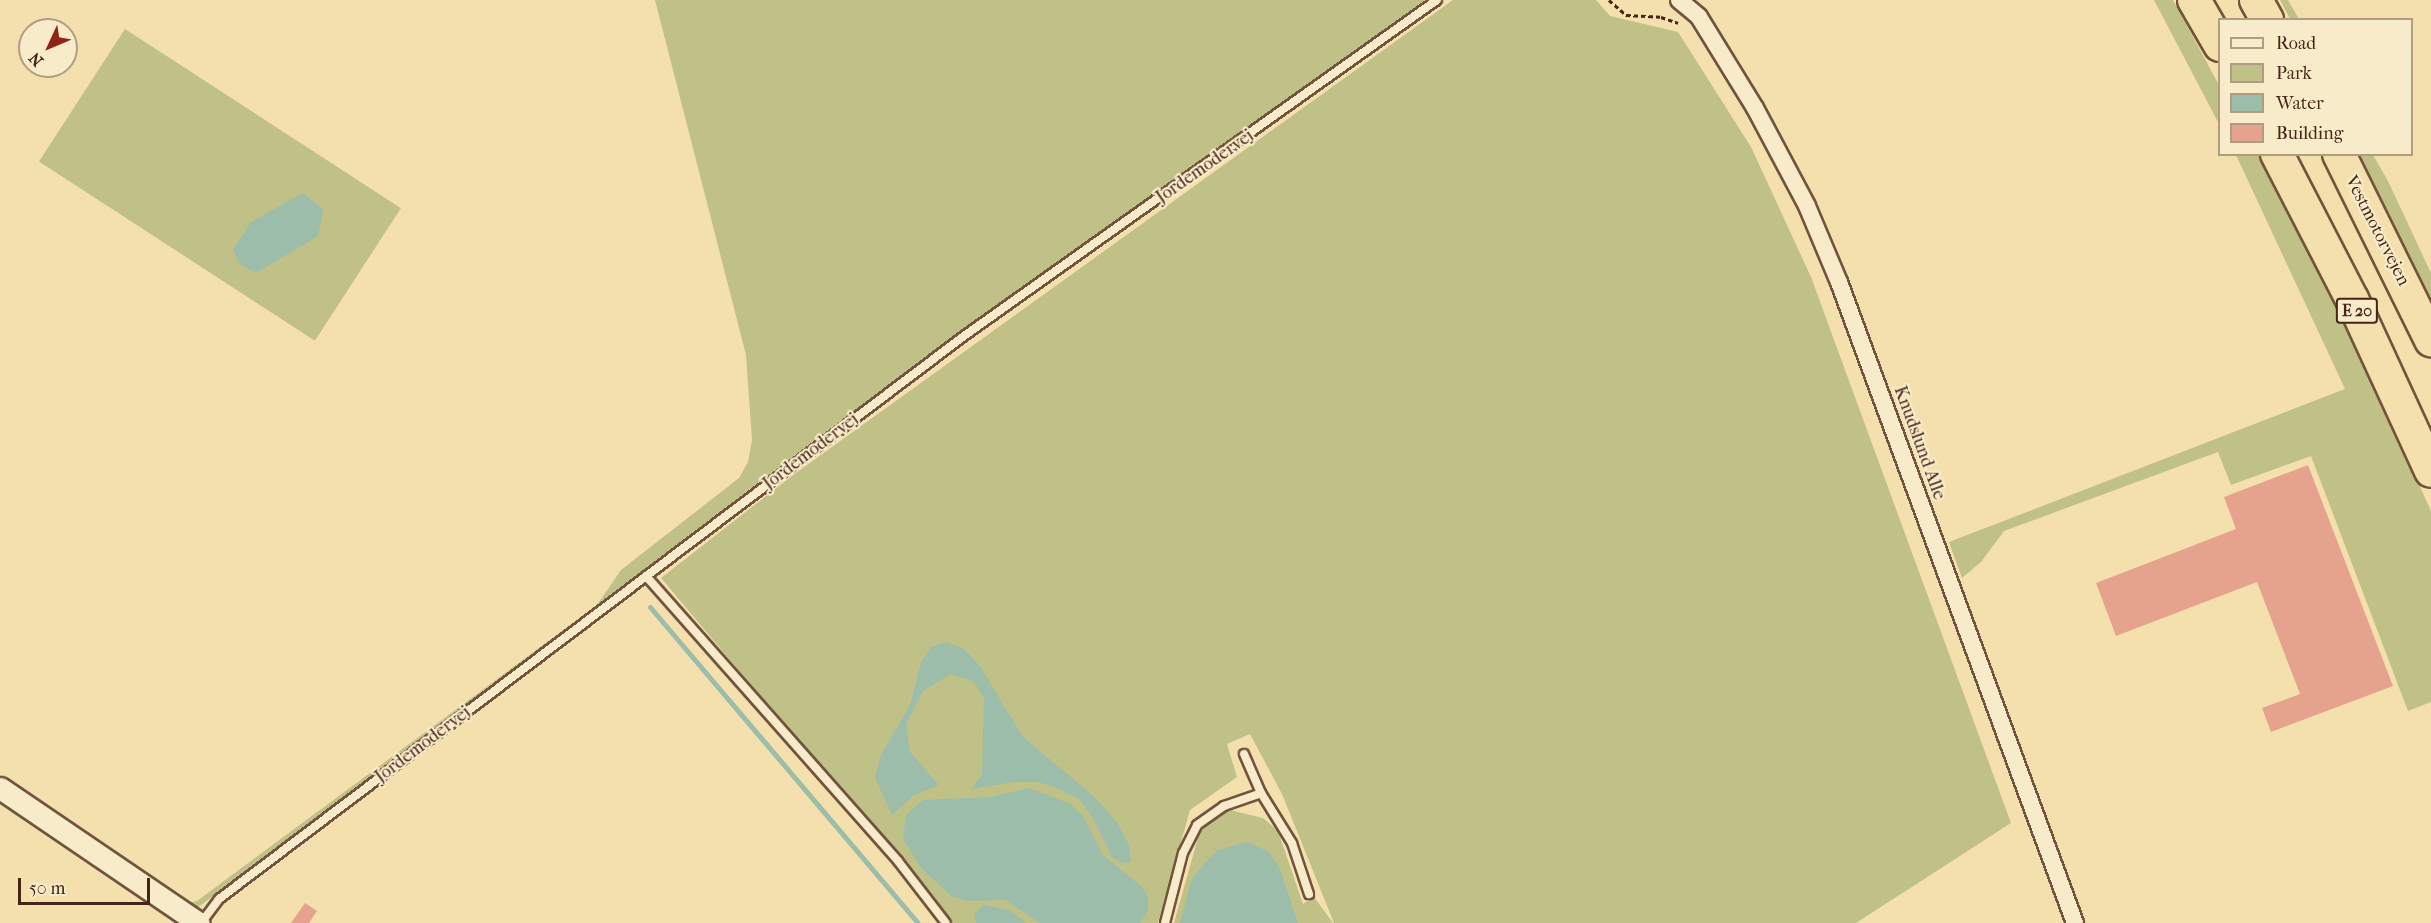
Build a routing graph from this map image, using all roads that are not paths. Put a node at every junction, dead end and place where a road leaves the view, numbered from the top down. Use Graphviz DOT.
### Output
graph roads {
  1 [pos="1437,0"];
  2 [pos="1679,0"];
  3 [pos="2194,0"];
  4 [pos="2256,0"];
  5 [pos="2268,0"];
  6 [pos="2266,18"];
  7 [pos="2274,18"];
  8 [pos="2218,42"];
  9 [pos="2278,156"];
  10 [pos="2339,156"];
  11 [pos="2431,340"];
  12 [pos="2431,471"];
  13 [pos="646,576"];
  14 [pos="1244,754"];
  15 [pos="0,788"];
  16 [pos="1261,793"];
  17 [pos="1309,894"];
  18 [pos="200,923"];
  19 [pos="946,923"];
  20 [pos="1165,923"];
  21 [pos="2075,923"];
  1 -- 13 [label="lane, Jordemodervej"];
  2 -- 21 [label="street, Knudslund Alle"];
  3 -- 8 [label="highway"];
  4 -- 6 [label="highway"];
  5 -- 7 [label="highway"];
  9 -- 12 [label="highway, E 20"];
  10 -- 11 [label="highway, Vestmotorvejen"];
  13 -- 18 [label="lane, Jordemodervej"];
  13 -- 19 [label="lane"];
  14 -- 16 [label="lane"];
  15 -- 18 [label="street, Jordemodervej"];
  16 -- 17 [label="lane"];
  16 -- 20 [label="lane"];
}
